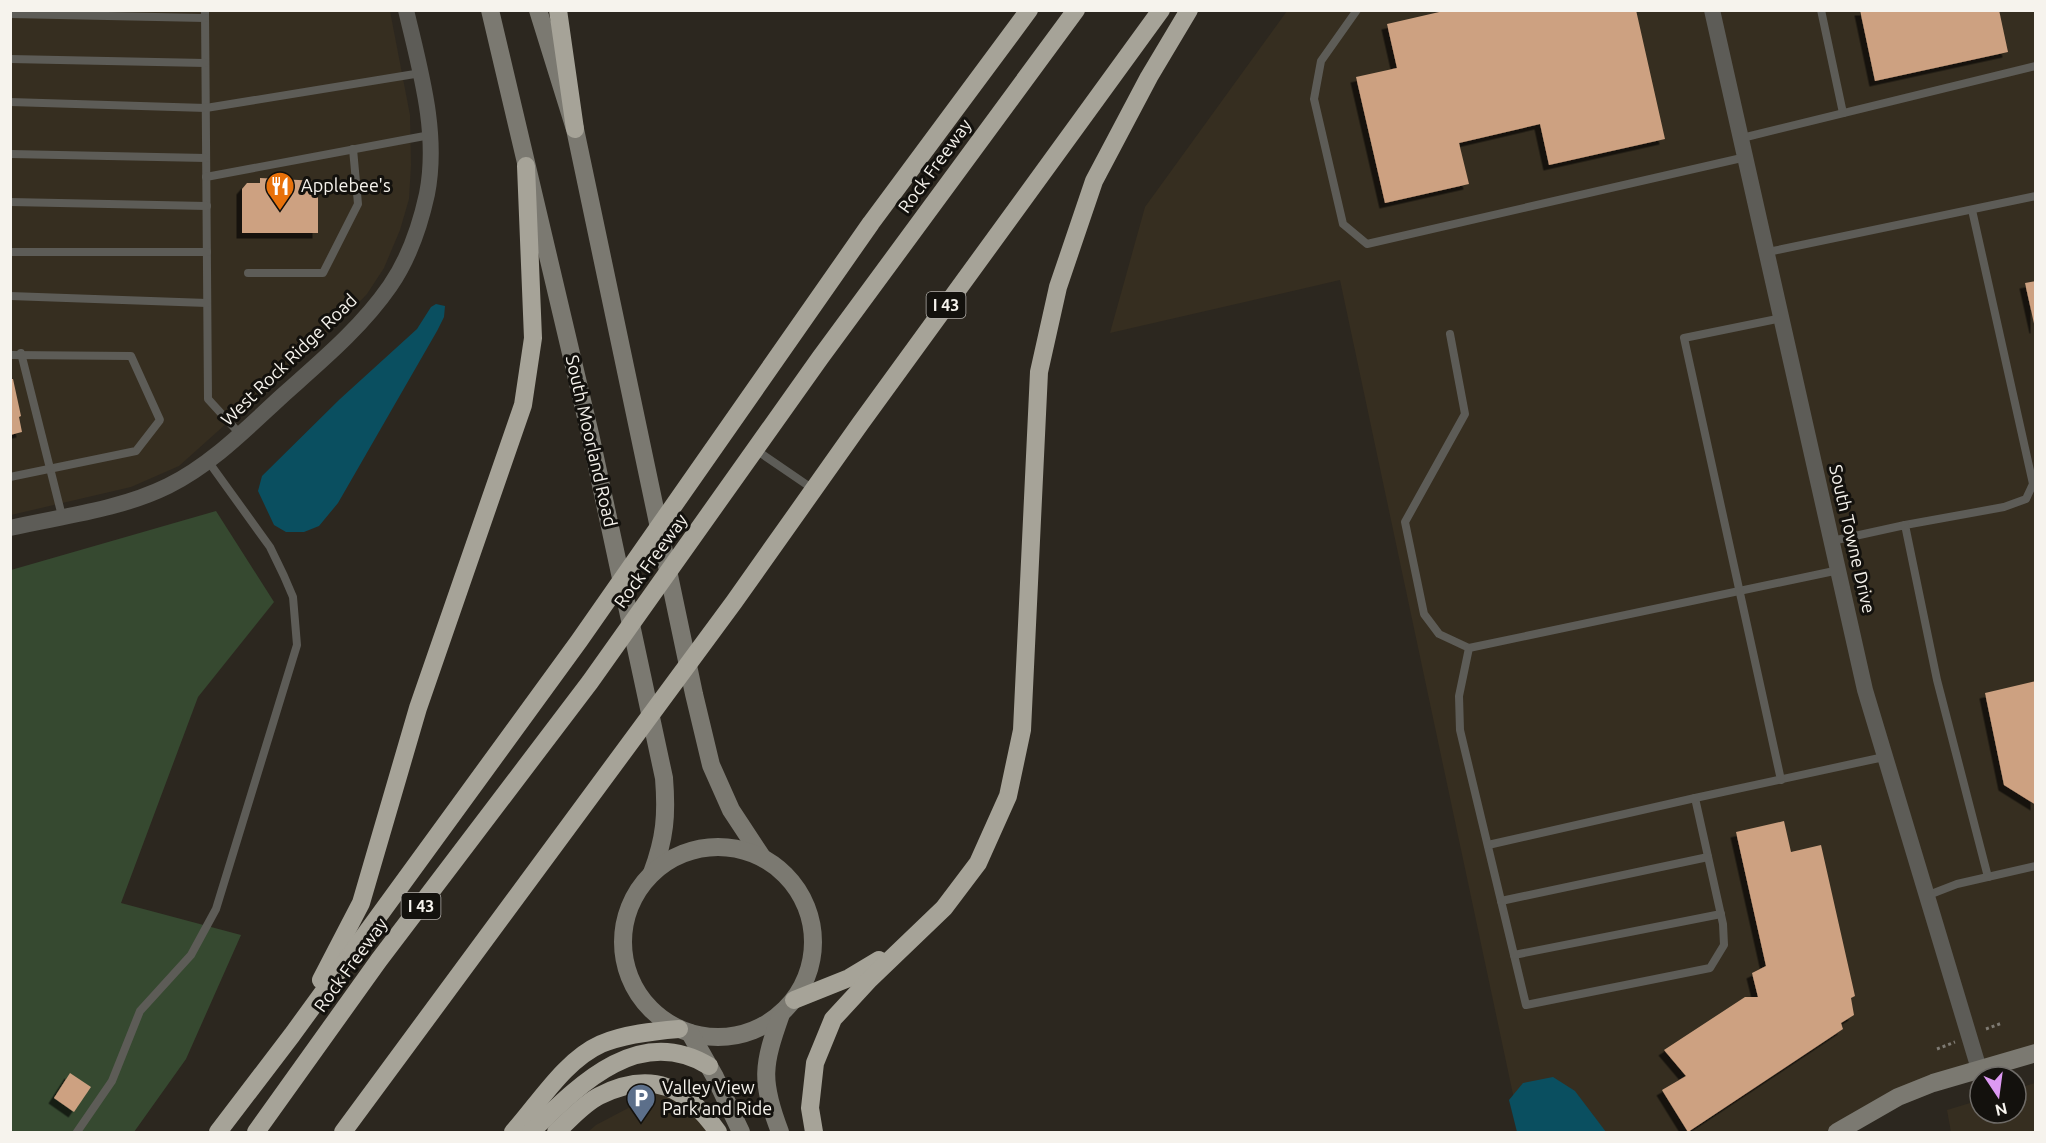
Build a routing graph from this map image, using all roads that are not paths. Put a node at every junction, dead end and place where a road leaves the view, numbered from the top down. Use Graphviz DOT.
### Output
graph roads {
  1 [pos="406,10"];
  2 [pos="490,10"];
  3 [pos="538,10"];
  4 [pos="558,10"];
  5 [pos="1029,10"];
  6 [pos="1076,10"];
  7 [pos="1161,10"];
  8 [pos="1189,10"];
  9 [pos="1357,10"];
  10 [pos="1712,10"];
  11 [pos="1821,10"];
  12 [pos="10,14"];
  13 [pos="205,14"];
  14 [pos="10,59"];
  15 [pos="206,63"];
  16 [pos="2036,66"];
  17 [pos="421,73"];
  18 [pos="10,102"];
  19 [pos="206,108"];
  20 [pos="1843,113"];
  21 [pos="575,129"];
  22 [pos="430,135"];
  23 [pos="1742,138"];
  24 [pos="353,149"];
  25 [pos="10,154"];
  26 [pos="1747,157"];
  27 [pos="206,158"];
  28 [pos="526,166"];
  29 [pos="206,177"];
  30 [pos="2036,196"];
  31 [pos="10,202"];
  32 [pos="207,206"];
  33 [pos="1972,210"];
  34 [pos="10,252"];
  35 [pos="207,252"];
  36 [pos="1768,252"];
  37 [pos="248,273"];
  38 [pos="10,296"];
  39 [pos="207,303"];
  40 [pos="1782,318"];
  41 [pos="1450,334"];
  42 [pos="21,353"];
  43 [pos="10,355"];
  44 [pos="240,434"];
  45 [pos="756,450"];
  46 [pos="208,461"];
  47 [pos="50,469"];
  48 [pos="10,477"];
  49 [pos="813,489"];
  50 [pos="62,516"];
  51 [pos="1905,525"];
  52 [pos="10,528"];
  53 [pos="1832,541"];
  54 [pos="1839,570"];
  55 [pos="1739,591"];
  56 [pos="1469,648"];
  57 [pos="1884,758"];
  58 [pos="1781,780"];
  59 [pos="1695,798"];
  60 [pos="1488,845"];
  61 [pos="762,857"];
  62 [pos="1708,857"];
  63 [pos="2036,866"];
  64 [pos="652,873"];
  65 [pos="1988,877"];
  66 [pos="1926,896"];
  67 [pos="1501,901"];
  68 [pos="1721,914"];
  69 [pos="909,942"];
  70 [pos="1514,955"];
  71 [pos="794,1000"];
  72 [pos="781,1014"];
  73 [pos="685,1031"];
  74 [pos="292,1035"];
  75 [pos="2036,1053"];
  76 [pos="1978,1065"];
  77 [pos="1993,1065"];
  78 [pos="709,1066"];
  79 [pos="1968,1073"];
  80 [pos="77,1132"];
  81 [pos="218,1132"];
  82 [pos="256,1132"];
  83 [pos="343,1132"];
  84 [pos="513,1132"];
  85 [pos="531,1132"];
  86 [pos="556,1132"];
  87 [pos="718,1132"];
  88 [pos="741,1132"];
  89 [pos="780,1132"];
  90 [pos="814,1132"];
  91 [pos="1837,1132"];
  1 -- 17 [label="street, West Rock Ridge Road"];
  2 -- 28 [label="main road, South Moorland Road"];
  3 -- 21 [label="main road"];
  4 -- 21 [label="highway"];
  5 -- 74 [label="highway"];
  6 -- 45 [label="highway, Rock Freeway / I 43"];
  7 -- 49 [label="highway, I 43"];
  8 -- 69 [label="highway"];
  9 -- 26 [label="lane"];
  10 -- 23 [label="street, South Towne Drive"];
  11 -- 20 [label="lane"];
  12 -- 13 [label="lane"];
  13 -- 15 [label="lane"];
  14 -- 15 [label="lane"];
  15 -- 19 [label="lane"];
  16 -- 20 [label="lane"];
  17 -- 19 [label="lane"];
  17 -- 22 [label="street, West Rock Ridge Road"];
  18 -- 19 [label="lane"];
  19 -- 27 [label="lane"];
  20 -- 23 [label="lane"];
  21 -- 61 [label="main road"];
  22 -- 24 [label="lane"];
  22 -- 44 [label="street, West Rock Ridge Road"];
  23 -- 26 [label="street, South Towne Drive"];
  24 -- 29 [label="lane"];
  24 -- 37 [label="lane"];
  25 -- 27 [label="lane"];
  26 -- 36 [label="street, South Towne Drive"];
  27 -- 29 [label="lane"];
  28 -- 64 [label="main road, South Moorland Road"];
  28 -- 74 [label="highway"];
  29 -- 32 [label="lane"];
  30 -- 33 [label="lane"];
  31 -- 32 [label="lane"];
  32 -- 35 [label="lane"];
  33 -- 36 [label="lane"];
  33 -- 51 [label="lane"];
  34 -- 35 [label="lane"];
  35 -- 39 [label="lane"];
  36 -- 40 [label="street, South Towne Drive"];
  38 -- 39 [label="lane"];
  39 -- 44 [label="lane"];
  40 -- 53 [label="street, South Towne Drive"];
  40 -- 55 [label="lane"];
  41 -- 56 [label="lane"];
  42 -- 43 [label="lane"];
  42 -- 47 [label="lane"];
  42 -- 47 [label="lane"];
  44 -- 46 [label="street, West Rock Ridge Road"];
  45 -- 49 [label="lane"];
  45 -- 82 [label="highway, Rock Freeway / I 43"];
  46 -- 50 [label="street, West Rock Ridge Road"];
  46 -- 80 [label="lane"];
  47 -- 48 [label="lane"];
  47 -- 50 [label="lane"];
  49 -- 83 [label="highway, I 43"];
  50 -- 52 [label="street, West Rock Ridge Road"];
  51 -- 53 [label="lane"];
  51 -- 65 [label="lane"];
  53 -- 54 [label="street, South Towne Drive"];
  54 -- 55 [label="lane"];
  54 -- 57 [label="street, South Towne Drive"];
  55 -- 56 [label="lane"];
  55 -- 58 [label="lane"];
  56 -- 60 [label="lane"];
  57 -- 58 [label="lane"];
  57 -- 66 [label="street, South Towne Drive"];
  58 -- 59 [label="lane"];
  59 -- 60 [label="lane"];
  59 -- 62 [label="lane"];
  60 -- 67 [label="lane"];
  61 -- 64 [label="main road"];
  61 -- 71 [label="main road"];
  62 -- 67 [label="lane"];
  62 -- 68 [label="lane"];
  63 -- 65 [label="lane"];
  64 -- 73 [label="main road"];
  65 -- 66 [label="lane"];
  66 -- 76 [label="street, South Towne Drive"];
  67 -- 70 [label="lane"];
  68 -- 70 [label="lane"];
  68 -- 70 [label="lane"];
  69 -- 71 [label="highway"];
  69 -- 90 [label="highway"];
  71 -- 72 [label="main road"];
  72 -- 73 [label="main road"];
  72 -- 89 [label="main road"];
  73 -- 78 [label="main road"];
  73 -- 84 [label="highway"];
  74 -- 81 [label="highway"];
  75 -- 77 [label="main road"];
  78 -- 85 [label="highway"];
  78 -- 88 [label="main road"];
  79 -- 91 [label="main road"];
  86 -- 87 [label="highway"];
}
